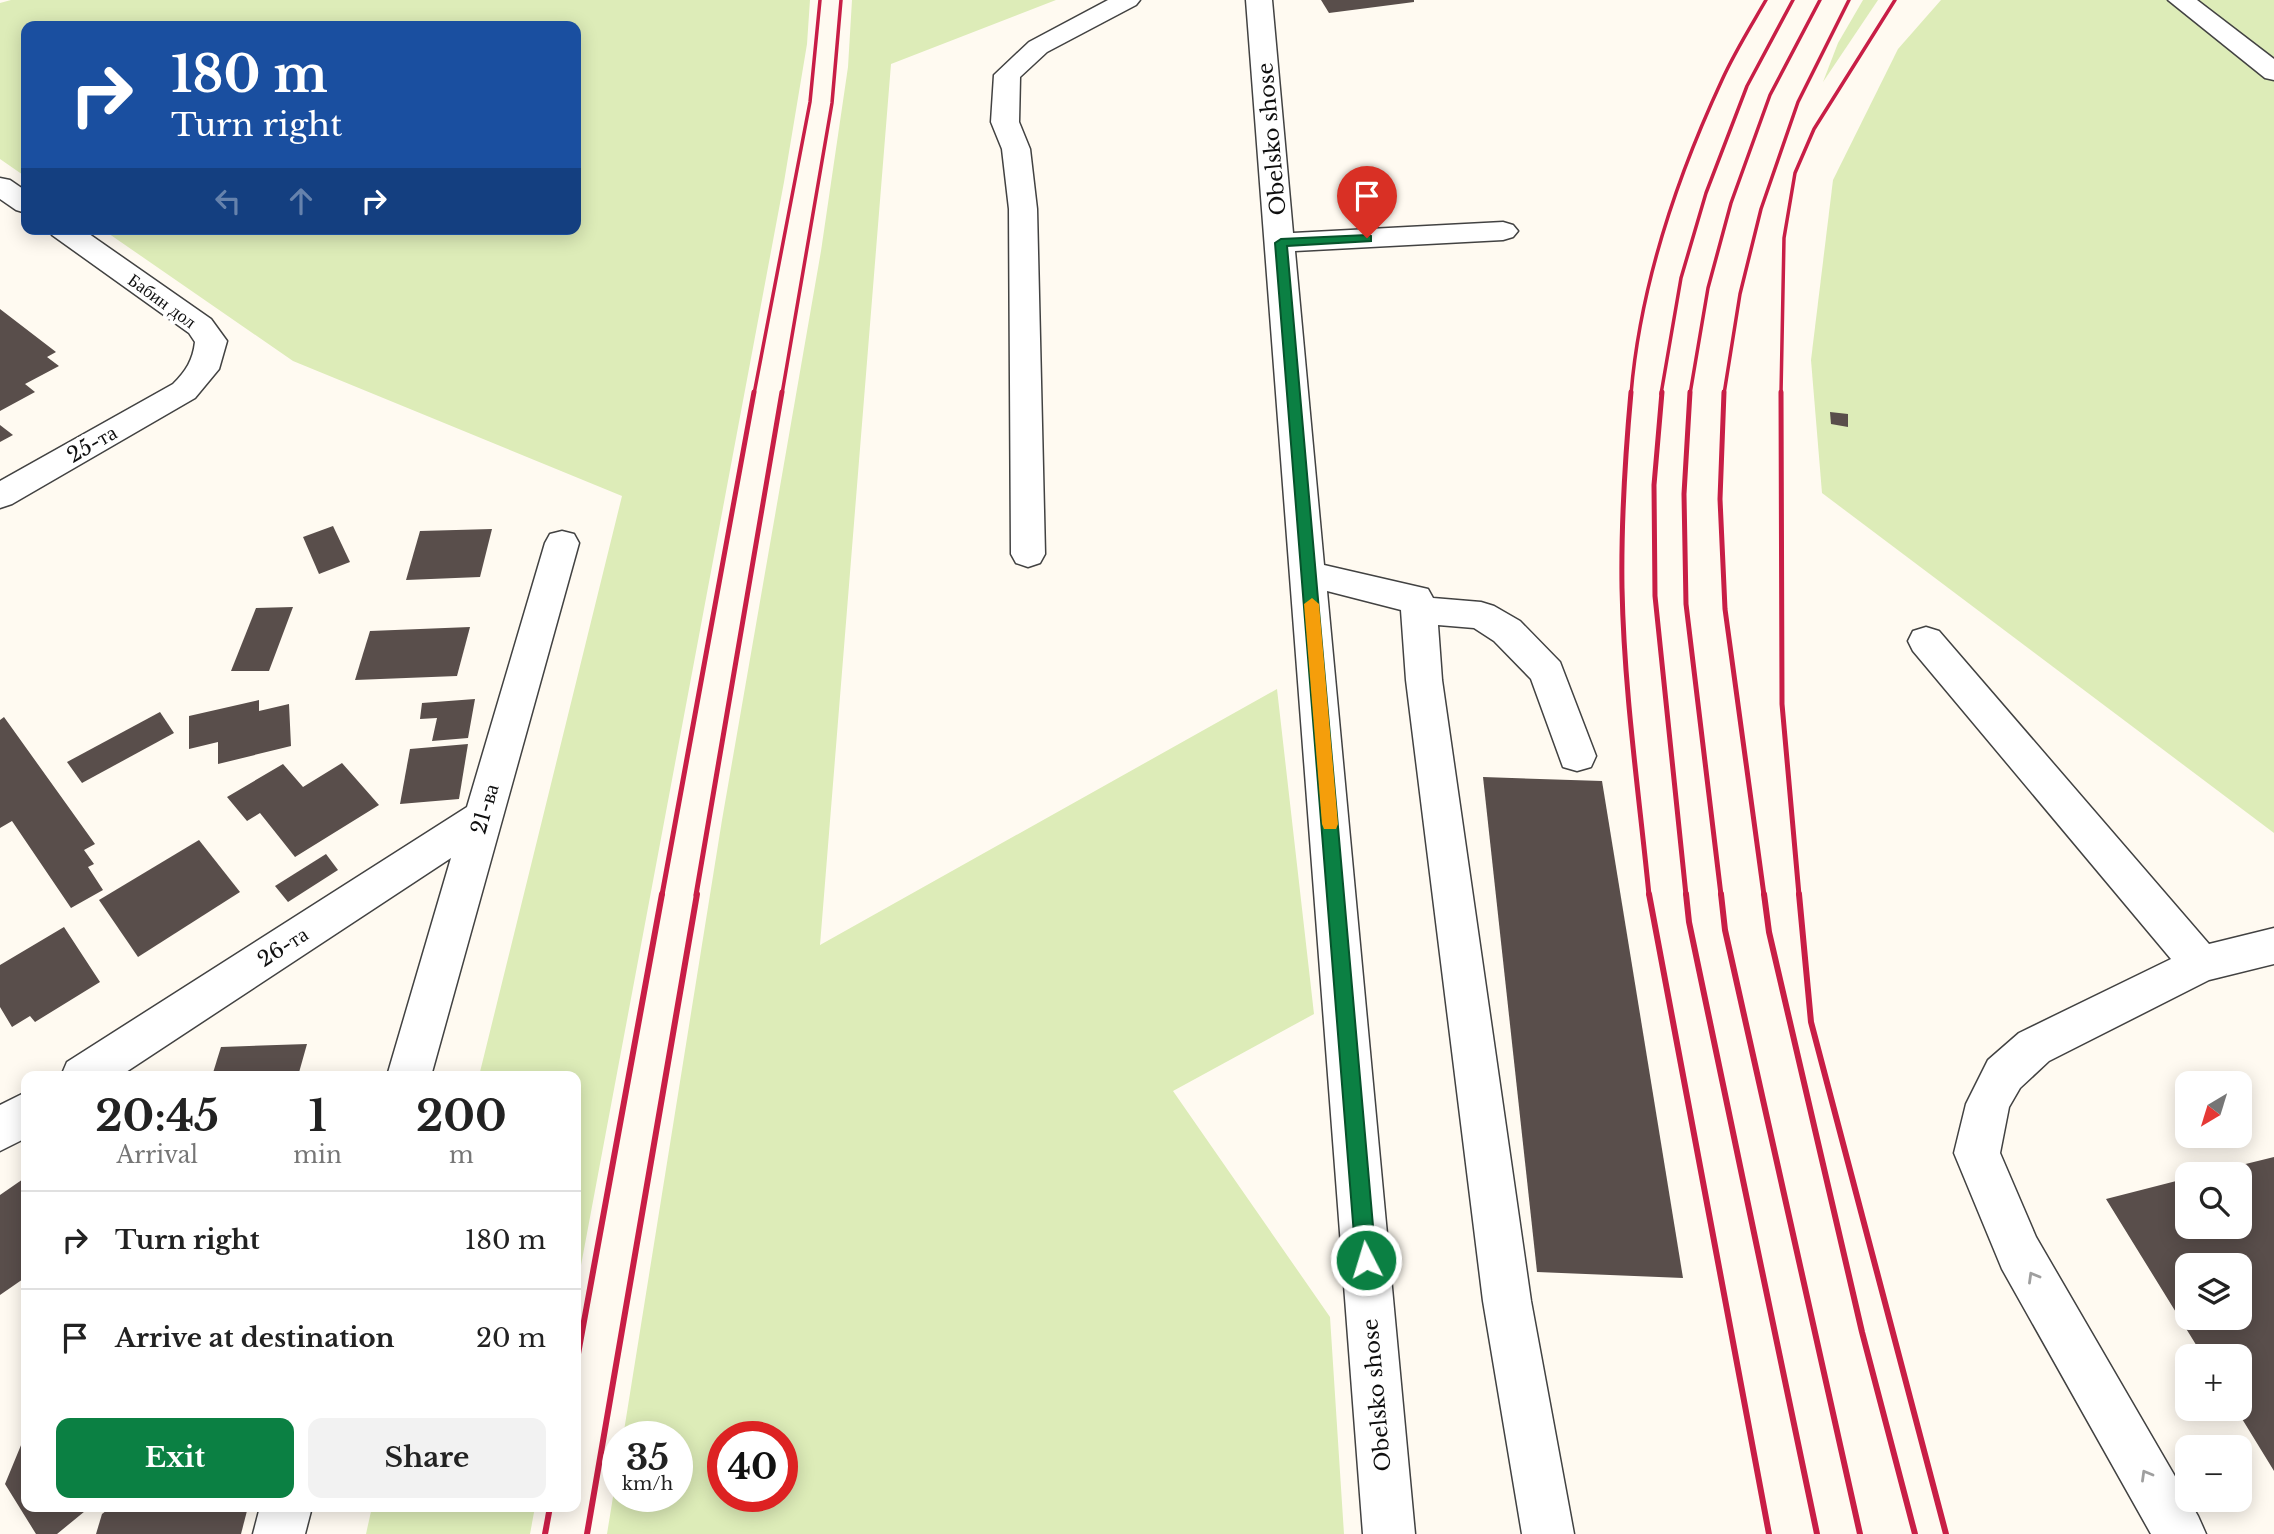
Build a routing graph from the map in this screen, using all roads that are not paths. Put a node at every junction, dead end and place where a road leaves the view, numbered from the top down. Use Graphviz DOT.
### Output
graph roads {
  1 [pos="1126,0"];
  2 [pos="1259,0"];
  3 [pos="2181,0"];
  4 [pos="2274,72"];
  5 [pos="0,186"];
  6 [pos="21,201"];
  7 [pos="1503,231"];
  8 [pos="71,235"];
  9 [pos="1281,243"];
  10 [pos="184,391"];
  11 [pos="0,496"];
  12 [pos="562,543"];
  13 [pos="1028,554"];
  14 [pos="1309,574"];
  15 [pos="1419,610"];
  16 [pos="1926,641"];
  17 [pos="1577,756"];
  18 [pos="483,817"];
  19 [pos="2274,946"];
  20 [pos="2201,964"];
  21 [pos="91,1071"];
  22 [pos="410,1071"];
  23 [pos="21,1116"];
  24 [pos="0,1130"];
  25 [pos="285,1512"];
  26 [pos="279,1534"];
  27 [pos="1389,1534"];
  28 [pos="1548,1534"];
  29 [pos="2180,1534"];
  1 -- 13 [label="street"];
  2 -- 9 [label="street, Obelsko shose"];
  3 -- 4 [label="street"];
  5 -- 6 [label="street"];
  7 -- 9 [label="street"];
  8 -- 10 [label="street, Бабин дол"];
  9 -- 14 [label="street, Obelsko shose"];
  10 -- 11 [label="street, 25-та"];
  12 -- 18 [label="street, 21-ва"];
  14 -- 15 [label="street"];
  14 -- 27 [label="street, Obelsko shose"];
  15 -- 17 [label="street"];
  15 -- 28 [label="street"];
  16 -- 20 [label="street"];
  18 -- 21 [label="street, 26-та"];
  18 -- 22 [label="street, 21-ва"];
  19 -- 20 [label="street"];
  29 -- 20 [label="street, one-way"];
  23 -- 24 [label="street"];
  25 -- 26 [label="street"];
}
